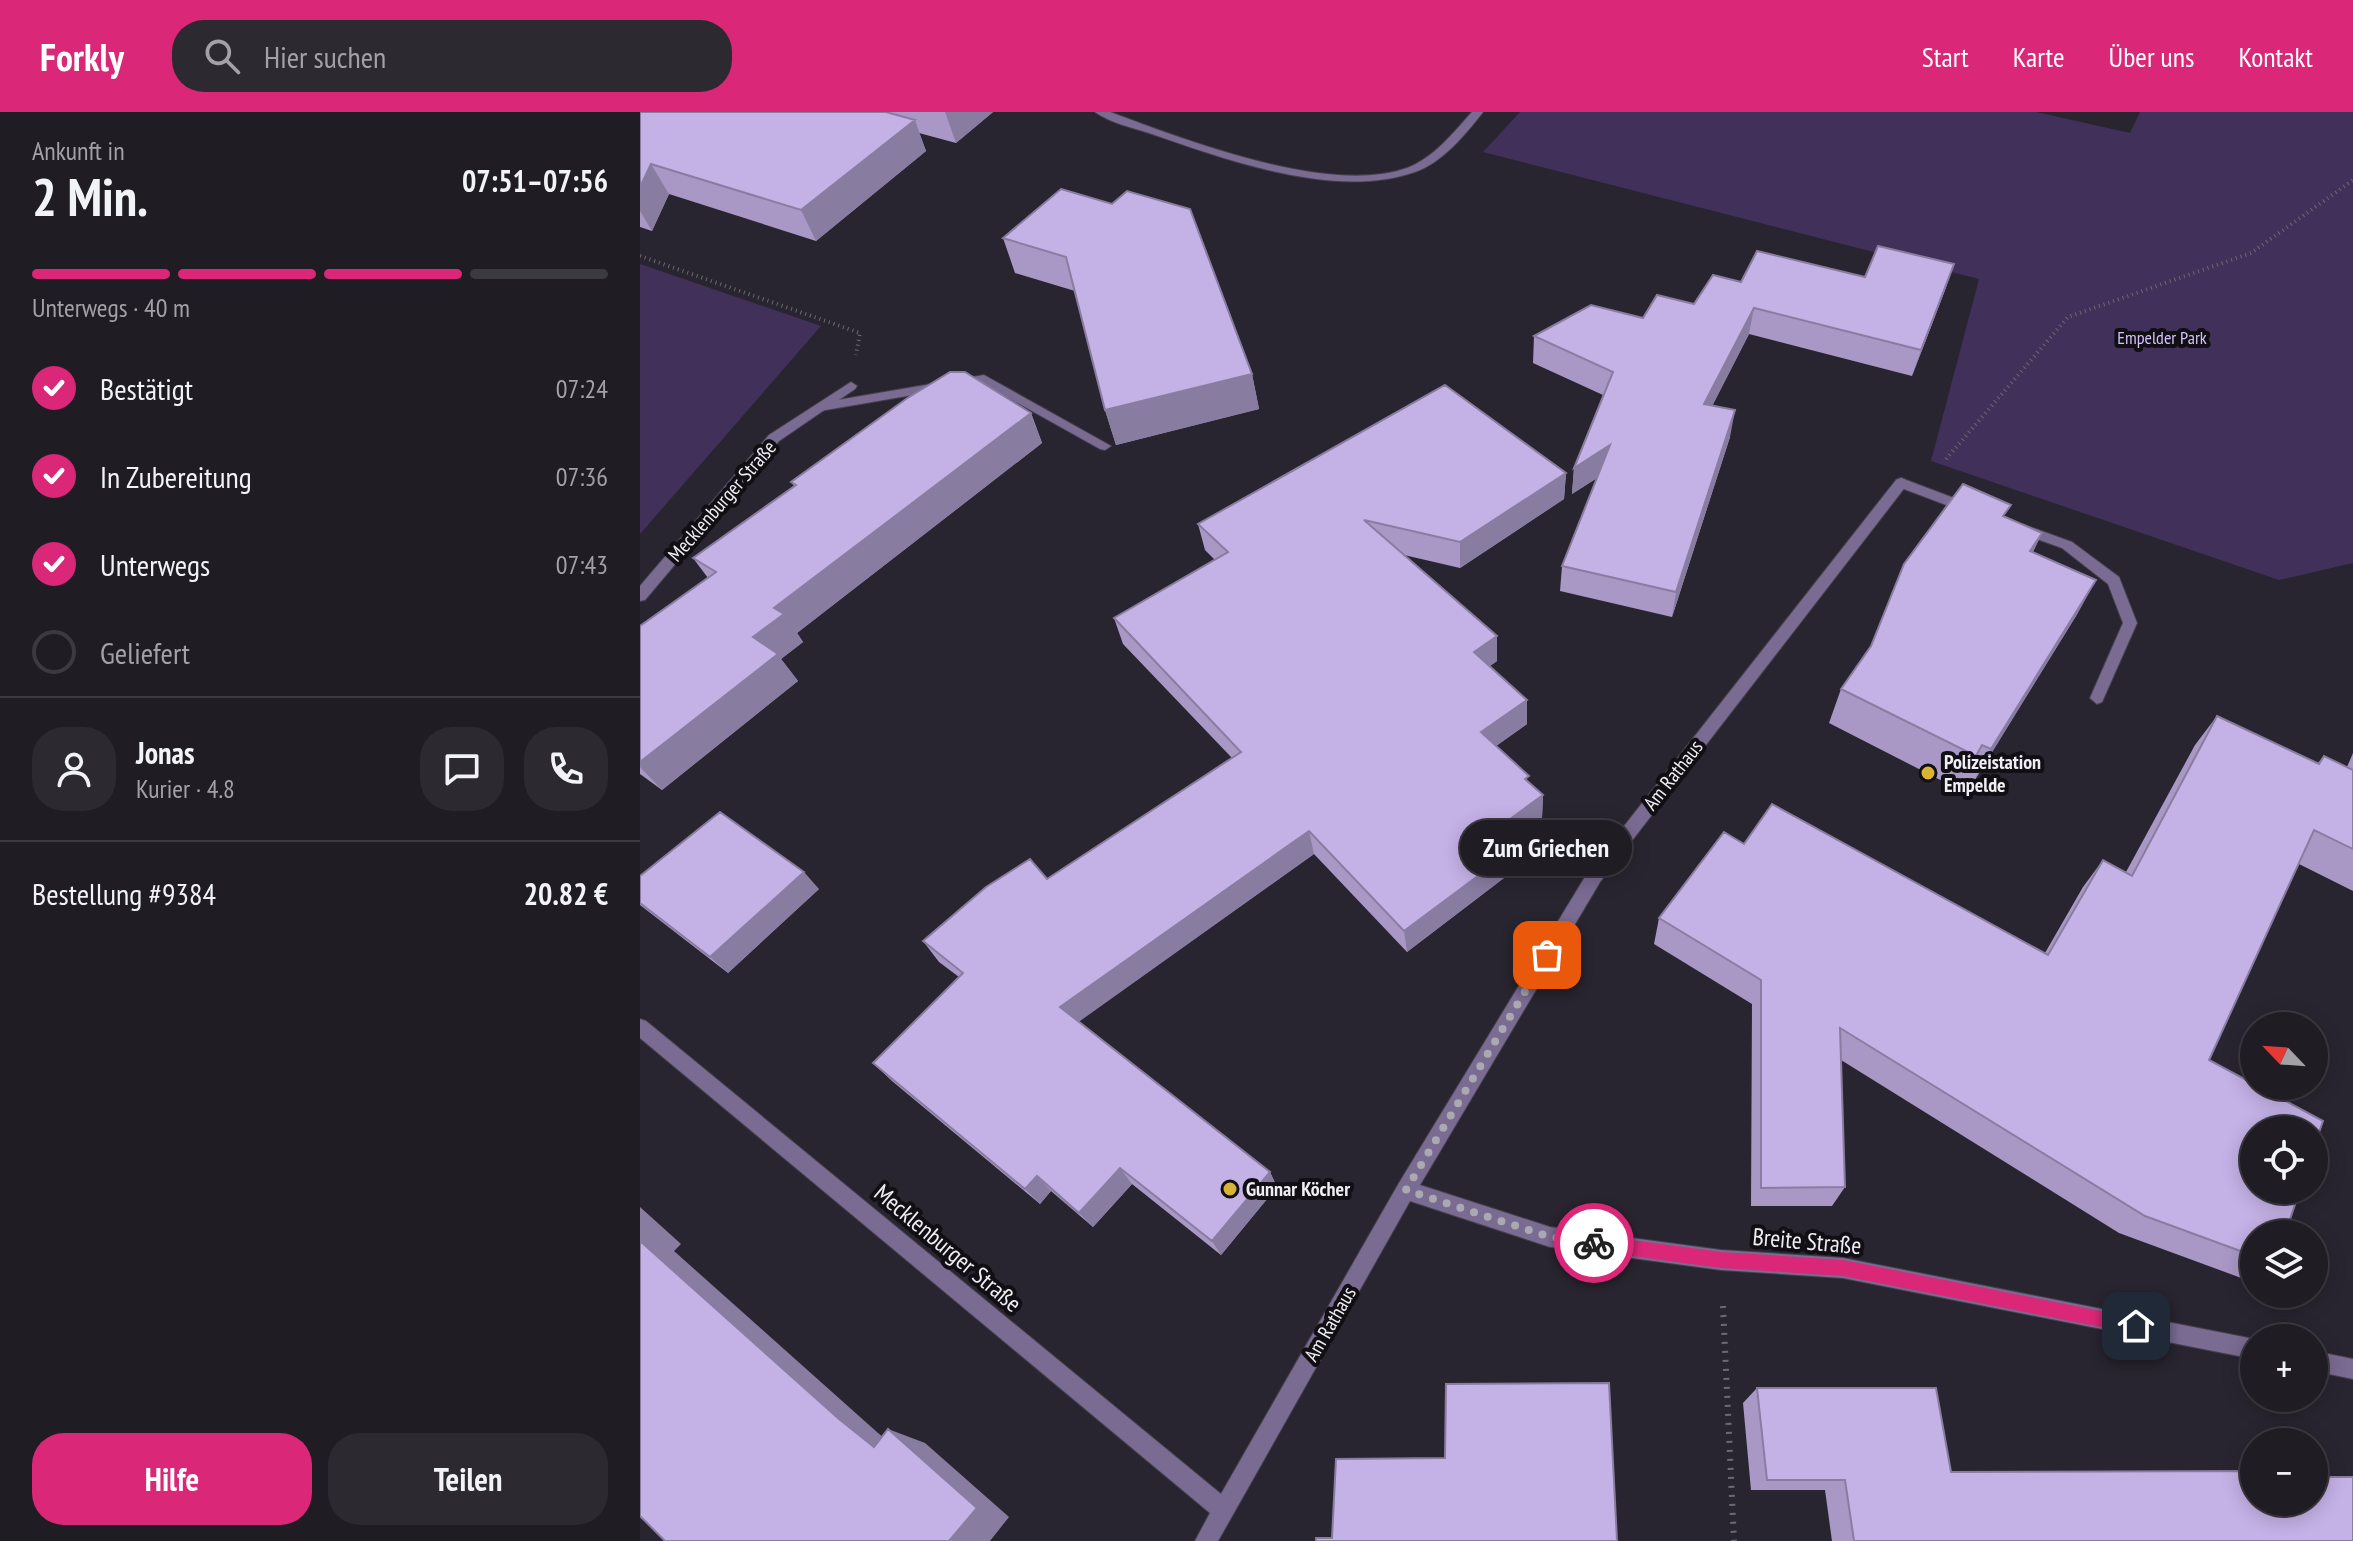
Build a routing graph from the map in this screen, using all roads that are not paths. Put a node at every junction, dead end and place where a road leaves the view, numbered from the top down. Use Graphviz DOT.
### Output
graph roads {
  1 [pos="1100,112"];
  2 [pos="1478,112"];
  3 [pos="851,386"];
  4 [pos="820,407"];
  5 [pos="1105,446"];
  6 [pos="1984,514"];
  7 [pos="2011,525"];
  8 [pos="640,596"];
  9 [pos="2097,698"];
  10 [pos="640,1027"];
  11 [pos="1406,1190"];
  12 [pos="2240,1346"];
  13 [pos="2328,1364"];
  14 [pos="2353,1369"];
  15 [pos="1224,1510"];
  16 [pos="1206,1541"];
  1 -- 2 [label="street"];
  3 -- 4 [label="street, Mecklenburger Straße"];
  4 -- 5 [label="street"];
  4 -- 8 [label="street, Mecklenburger Straße"];
  6 -- 11 [label="street, Am Rathaus"];
  7 -- 9 [label="street"];
  10 -- 15 [label="street, Mecklenburger Straße"];
  11 -- 12 [label="street, Breite Straße"];
  11 -- 15 [label="street, Am Rathaus"];
  13 -- 14 [label="street"];
  15 -- 16 [label="street, Am Rathaus"];
}
